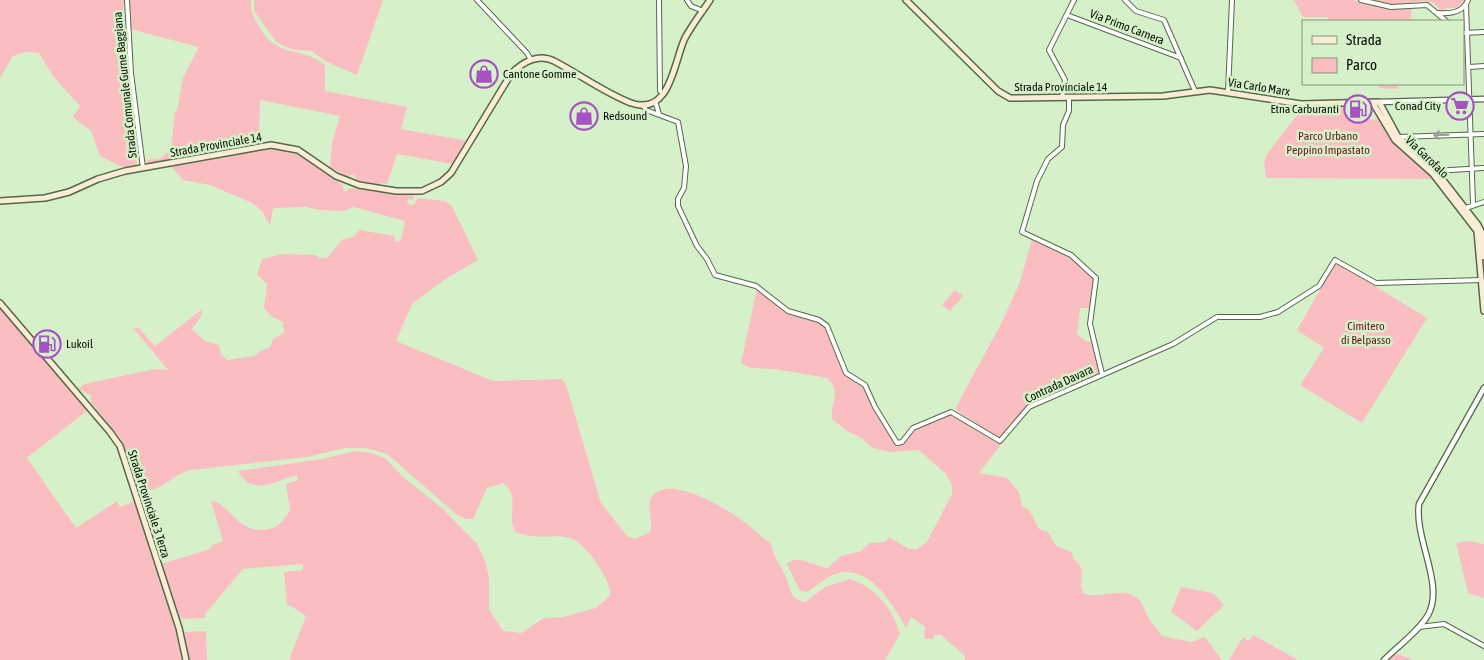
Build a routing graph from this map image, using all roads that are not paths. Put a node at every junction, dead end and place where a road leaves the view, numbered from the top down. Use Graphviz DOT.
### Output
graph roads {
  1 [pos="127,0"];
  2 [pos="477,0"];
  3 [pos="659,0"];
  4 [pos="687,0"];
  5 [pos="710,0"];
  6 [pos="906,0"];
  7 [pos="1074,0"];
  8 [pos="1125,0"];
  9 [pos="1232,0"];
  10 [pos="1361,0"];
  11 [pos="1467,2"];
  12 [pos="702,11"];
  13 [pos="1438,13"];
  14 [pos="1067,14"];
  15 [pos="1445,20"];
  16 [pos="1484,32"];
  17 [pos="1465,33"];
  18 [pos="1181,58"];
  19 [pos="532,60"];
  20 [pos="1484,66"];
  21 [pos="1469,67"];
  22 [pos="660,90"];
  23 [pos="1195,91"];
  24 [pos="1228,92"];
  25 [pos="1062,98"];
  26 [pos="1069,98"];
  27 [pos="1471,99"];
  28 [pos="1484,99"];
  29 [pos="655,101"];
  30 [pos="1376,102"];
  31 [pos="643,104"];
  32 [pos="659,114"];
  33 [pos="1469,134"];
  34 [pos="1484,134"];
  35 [pos="1398,137"];
  36 [pos="143,168"];
  37 [pos="1471,168"];
  38 [pos="1484,168"];
  39 [pos="1429,171"];
  40 [pos="1436,171"];
  41 [pos="0,201"];
  42 [pos="1484,202"];
  43 [pos="1473,204"];
  44 [pos="1463,208"];
  45 [pos="1483,241"];
  46 [pos="1484,257"];
  47 [pos="1482,280"];
  48 [pos="0,303"];
  49 [pos="1484,311"];
  50 [pos="1102,374"];
  51 [pos="1484,388"];
  52 [pos="1419,627"];
  53 [pos="1484,646"];
  54 [pos="186,660"];
  55 [pos="1384,660"];
  1 -- 36 [label="street, Strada Comunale Gurne Baggiana"];
  2 -- 19 [label="street"];
  3 -- 22 [label="street"];
  4 -- 12 [label="street"];
  5 -- 12 [label="main road"];
  6 -- 25 [label="main road, Strada Provinciale 14"];
  7 -- 14 [label="street"];
  8 -- 18 [label="street"];
  9 -- 24 [label="street"];
  10 -- 13 [label="street"];
  11 -- 13 [label="street"];
  11 -- 17 [label="street"];
  12 -- 29 [label="main road"];
  13 -- 15 [label="street"];
  14 -- 18 [label="street, Via Primo Carnera"];
  14 -- 25 [label="street"];
  16 -- 17 [label="street"];
  17 -- 21 [label="street"];
  18 -- 23 [label="street"];
  19 -- 31 [label="main road"];
  19 -- 36 [label="main road, Strada Provinciale 14"];
  20 -- 21 [label="street"];
  21 -- 27 [label="street"];
  23 -- 24 [label="main road, Via Carlo Marx"];
  23 -- 26 [label="main road, Strada Provinciale 14"];
  24 -- 30 [label="main road, Via Carlo Marx"];
  25 -- 26 [label="main road, Strada Provinciale 14"];
  26 -- 50 [label="street"];
  27 -- 28 [label="street"];
  27 -- 30 [label="street"];
  27 -- 33 [label="street"];
  29 -- 31 [label="main road"];
  29 -- 32 [label="street"];
  30 -- 35 [label="main road, Via Garofalo"];
  30 -- 39 [label="main road, Via Garofalo"];
  31 -- 32 [label="street, Contrada Davara"];
  32 -- 50 [label="street, Contrada Davara"];
  33 -- 34 [label="street"];
  33 -- 35 [label="street, one-way"];
  33 -- 37 [label="street"];
  35 -- 40 [label="main road, Via Garofalo"];
  36 -- 41 [label="main road, Strada Provinciale 14"];
  37 -- 38 [label="street"];
  37 -- 40 [label="street"];
  37 -- 43 [label="street"];
  39 -- 40 [label="street"];
  39 -- 44 [label="main road, Via Garofalo"];
  40 -- 44 [label="main road, Via Garofalo"];
  42 -- 43 [label="street"];
  43 -- 44 [label="street"];
  44 -- 45 [label="main road, Via Garofalo"];
  44 -- 47 [label="main road, Via Garofalo"];
  45 -- 46 [label="main road, Via Garofalo"];
  47 -- 49 [label="main road, Via Garofalo"];
  47 -- 50 [label="street, Contrada Davara"];
  48 -- 54 [label="main road, Strada Provinciale 3 Terza"];
  51 -- 52 [label="street"];
  52 -- 53 [label="street"];
  52 -- 55 [label="street"];
}
